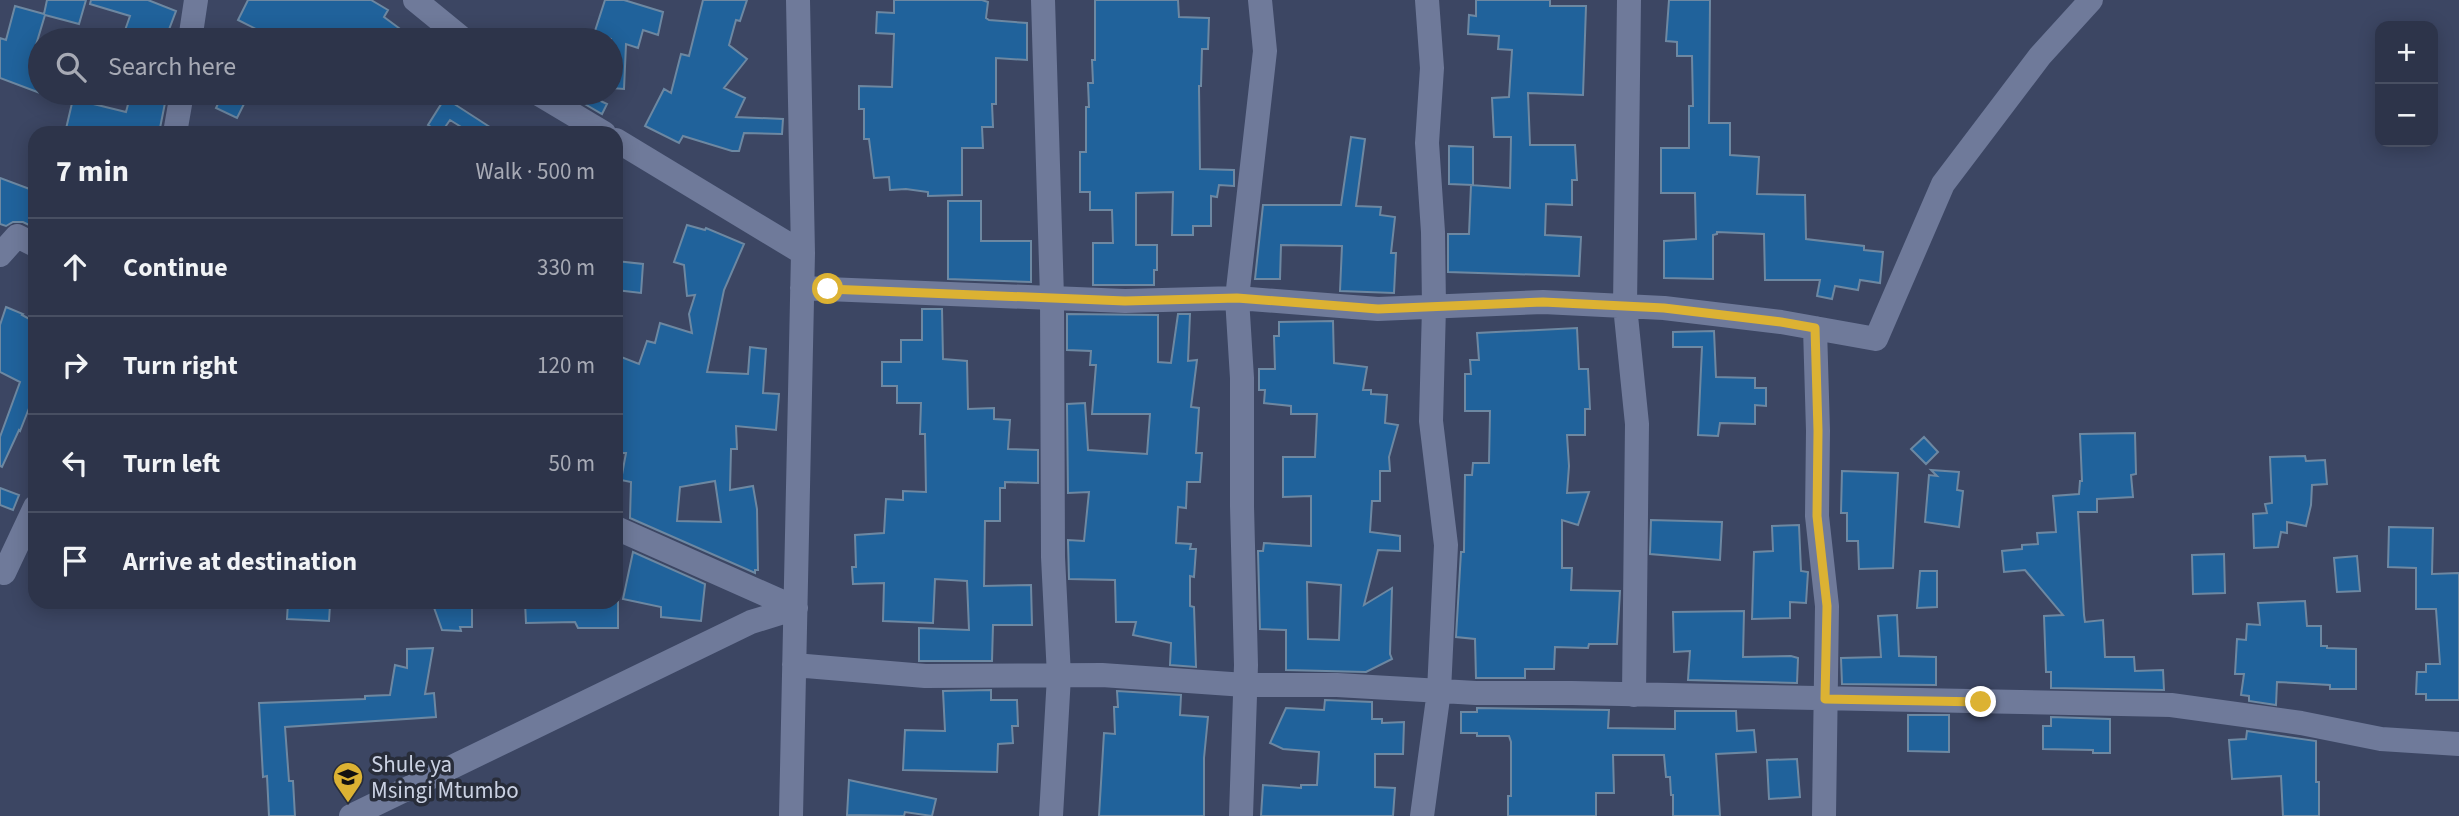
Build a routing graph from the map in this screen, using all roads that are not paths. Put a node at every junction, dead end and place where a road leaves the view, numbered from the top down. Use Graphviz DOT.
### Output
graph roads {
  1 [pos="196,0"];
  2 [pos="415,0"];
  3 [pos="798,0"];
  4 [pos="1044,0"];
  5 [pos="1260,0"];
  6 [pos="1427,0"];
  7 [pos="1629,0"];
  8 [pos="2091,0"];
  9 [pos="192,28"];
  10 [pos="449,28"];
  11 [pos="179,105"];
  12 [pos="557,105"];
  13 [pos="176,126"];
  14 [pos="592,126"];
  15 [pos="623,144"];
  16 [pos="28,242"];
  17 [pos="803,253"];
  18 [pos="0,255"];
  19 [pos="802,288"];
  20 [pos="1052,297"];
  21 [pos="1237,298"];
  22 [pos="1625,306"];
  23 [pos="1434,307"];
  24 [pos="1815,328"];
  25 [pos="28,522"];
  26 [pos="623,531"];
  27 [pos="0,572"];
  28 [pos="796,608"];
  29 [pos="794,665"];
  30 [pos="1059,676"];
  31 [pos="1245,685"];
  32 [pos="1439,691"];
  33 [pos="1634,695"];
  34 [pos="1825,699"];
  35 [pos="2459,744"];
  36 [pos="351,816"];
  37 [pos="791,816"];
  38 [pos="1051,816"];
  39 [pos="1241,816"];
  40 [pos="1422,816"];
  41 [pos="1825,816"];
  1 -- 9 [label="street"];
  2 -- 10 [label="street"];
  3 -- 17 [label="street"];
  4 -- 20 [label="street"];
  5 -- 21 [label="street"];
  6 -- 23 [label="street"];
  7 -- 22 [label="street"];
  8 -- 24 [label="street"];
  11 -- 13 [label="street"];
  12 -- 14 [label="street"];
  15 -- 17 [label="street"];
  16 -- 18 [label="street"];
  17 -- 19 [label="street"];
  19 -- 20 [label="street"];
  19 -- 28 [label="street"];
  20 -- 21 [label="street"];
  20 -- 30 [label="street"];
  21 -- 23 [label="street"];
  21 -- 31 [label="street"];
  22 -- 23 [label="street"];
  22 -- 24 [label="street"];
  22 -- 33 [label="street"];
  23 -- 32 [label="street"];
  24 -- 34 [label="street"];
  25 -- 27 [label="street"];
  26 -- 28 [label="street"];
  28 -- 29 [label="street"];
  28 -- 36 [label="street"];
  29 -- 30 [label="street"];
  29 -- 37 [label="street"];
  30 -- 31 [label="street"];
  30 -- 38 [label="street"];
  31 -- 32 [label="street"];
  31 -- 39 [label="street"];
  32 -- 33 [label="street"];
  32 -- 40 [label="street"];
  33 -- 34 [label="street"];
  34 -- 35 [label="street"];
  34 -- 41 [label="street"];
}
